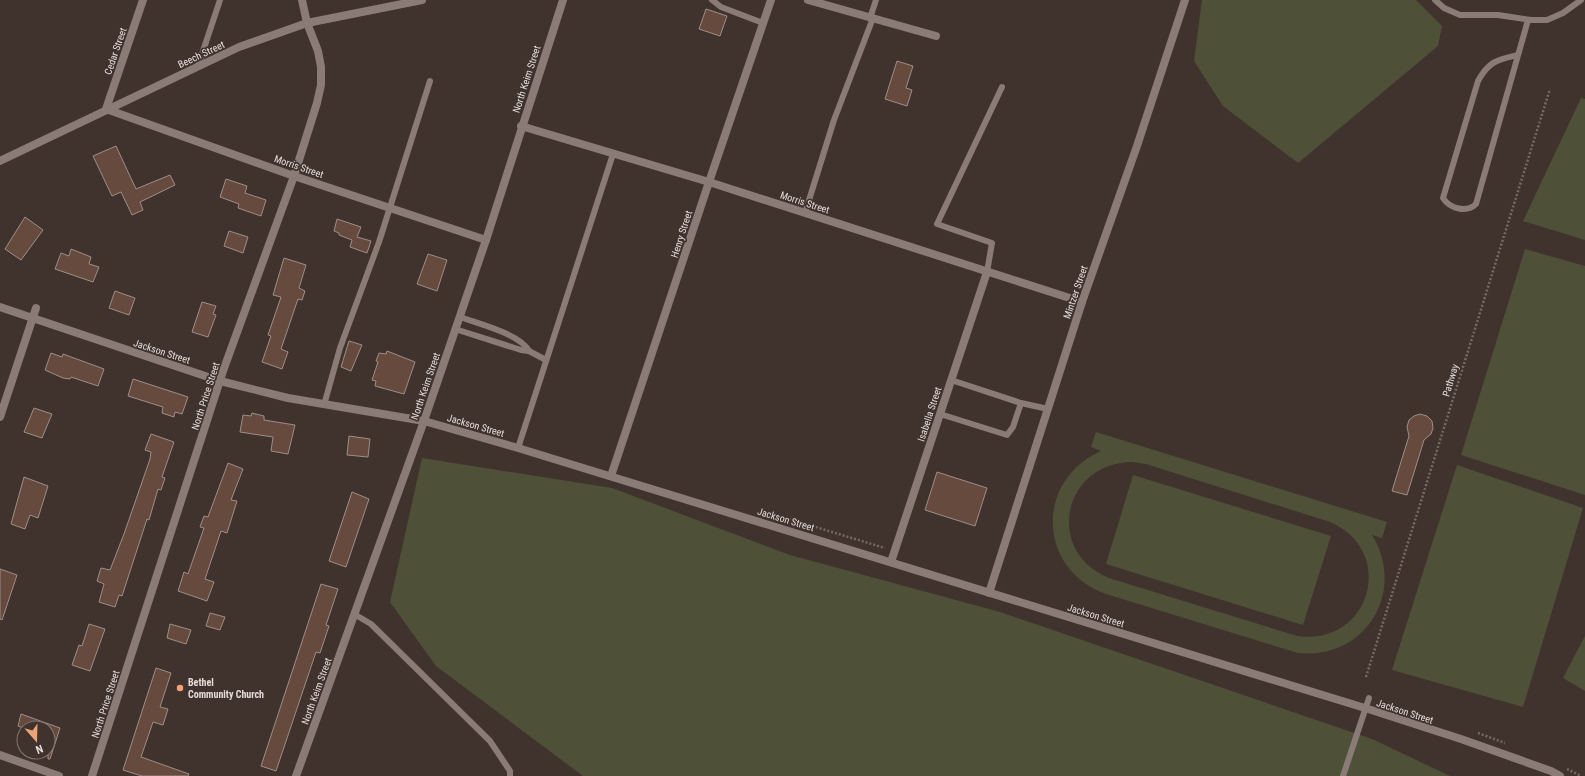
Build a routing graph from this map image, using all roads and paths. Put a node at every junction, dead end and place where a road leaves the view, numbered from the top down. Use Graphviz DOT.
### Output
graph roads {
  1 [pos="143,0"];
  2 [pos="220,0"];
  3 [pos="302,0"];
  4 [pos="422,0"];
  5 [pos="563,0"];
  6 [pos="712,0"];
  7 [pos="771,0"];
  8 [pos="808,0"];
  9 [pos="876,0"];
  10 [pos="1185,0"];
  11 [pos="1434,0"];
  12 [pos="1581,0"];
  13 [pos="395,3"];
  14 [pos="872,18"];
  15 [pos="1528,20"];
  16 [pos="307,23"];
  17 [pos="763,23"];
  18 [pos="936,36"];
  19 [pos="1518,55"];
  20 [pos="198,66"];
  21 [pos="430,81"];
  22 [pos="1002,88"];
  23 [pos="1550,89"];
  24 [pos="106,109"];
  25 [pos="521,126"];
  26 [pos="613,154"];
  27 [pos="0,161"];
  28 [pos="294,176"];
  29 [pos="709,182"];
  30 [pos="390,208"];
  31 [pos="805,213"];
  32 [pos="486,240"];
  33 [pos="987,272"];
  34 [pos="1082,302"];
  35 [pos="0,307"];
  36 [pos="36,308"];
  37 [pos="460,317"];
  38 [pos="33,319"];
  39 [pos="456,329"];
  40 [pos="530,351"];
  41 [pos="546,360"];
  42 [pos="951,380"];
  43 [pos="220,381"];
  44 [pos="1021,403"];
  45 [pos="324,405"];
  46 [pos="1048,409"];
  47 [pos="940,414"];
  48 [pos="0,416"];
  49 [pos="424,420"];
  50 [pos="518,448"];
  51 [pos="611,476"];
  52 [pos="891,562"];
  53 [pos="989,593"];
  54 [pos="354,614"];
  55 [pos="1366,677"];
  56 [pos="1368,698"];
  57 [pos="1365,708"];
  58 [pos="0,755"];
  59 [pos="59,776"];
  60 [pos="92,776"];
  61 [pos="296,776"];
  62 [pos="510,776"];
  63 [pos="1343,776"];
  64 [pos="1560,776"];
  1 -- 24 [label="street, Cedar Street"];
  2 -- 20 [label="lane"];
  3 -- 16 [label="street, North Price Street"];
  4 -- 13 [label="street, Beech Street"];
  5 -- 25 [label="street, North Keim Street"];
  6 -- 17 [label="lane"];
  7 -- 17 [label="street, Henry Street"];
  8 -- 14 [label="street"];
  9 -- 14 [label="lane"];
  10 -- 34 [label="street, Mintzer Street"];
  11 -- 15 [label="lane"];
  12 -- 15 [label="lane"];
  13 -- 16 [label="street, Beech Street"];
  14 -- 18 [label="street"];
  14 -- 31 [label="lane"];
  15 -- 19 [label="lane"];
  16 -- 20 [label="street, Beech Street"];
  16 -- 28 [label="street, North Price Street"];
  17 -- 29 [label="street, Henry Street"];
  19 -- 19 [label="lane"];
  20 -- 24 [label="street, Beech Street"];
  21 -- 30 [label="lane"];
  22 -- 33 [label="lane"];
  23 -- 55 [label="path, Pathway"];
  24 -- 27 [label="street, Beech Street"];
  24 -- 28 [label="street, Morris Street"];
  25 -- 26 [label="street, Morris Street"];
  25 -- 32 [label="street, North Keim Street"];
  26 -- 29 [label="street, Morris Street"];
  26 -- 41 [label="lane"];
  28 -- 30 [label="street, Morris Street"];
  28 -- 43 [label="street, North Price Street"];
  29 -- 31 [label="street, Morris Street"];
  29 -- 51 [label="street, Henry Street"];
  30 -- 32 [label="street, Morris Street"];
  30 -- 45 [label="lane"];
  31 -- 33 [label="street, Morris Street"];
  32 -- 37 [label="street, North Keim Street"];
  33 -- 34 [label="street, Morris Street"];
  33 -- 42 [label="street, Isabella Street"];
  34 -- 46 [label="street, Mintzer Street"];
  35 -- 38 [label="street, Jackson Street"];
  36 -- 38 [label="street"];
  37 -- 39 [label="street, North Keim Street"];
  37 -- 40 [label="lane"];
  38 -- 43 [label="street, Jackson Street"];
  38 -- 48 [label="street"];
  39 -- 40 [label="lane"];
  39 -- 49 [label="street, North Keim Street"];
  40 -- 41 [label="lane"];
  41 -- 50 [label="lane"];
  42 -- 44 [label="lane"];
  42 -- 47 [label="street, Isabella Street"];
  43 -- 45 [label="street, Jackson Street"];
  43 -- 60 [label="street, North Price Street"];
  44 -- 46 [label="lane"];
  44 -- 47 [label="lane"];
  45 -- 49 [label="street, Jackson Street"];
  46 -- 53 [label="street, Mintzer Street"];
  47 -- 52 [label="street, Isabella Street"];
  49 -- 50 [label="street, Jackson Street"];
  49 -- 54 [label="street, North Keim Street"];
  50 -- 51 [label="street, Jackson Street"];
  51 -- 52 [label="street, Jackson Street"];
  52 -- 53 [label="street, Jackson Street"];
  53 -- 57 [label="street, Jackson Street"];
  54 -- 61 [label="street, North Keim Street"];
  54 -- 62 [label="lane"];
  56 -- 57 [label="lane"];
  57 -- 63 [label="lane"];
  57 -- 64 [label="street, Jackson Street"];
  58 -- 59 [label="street"];
}
